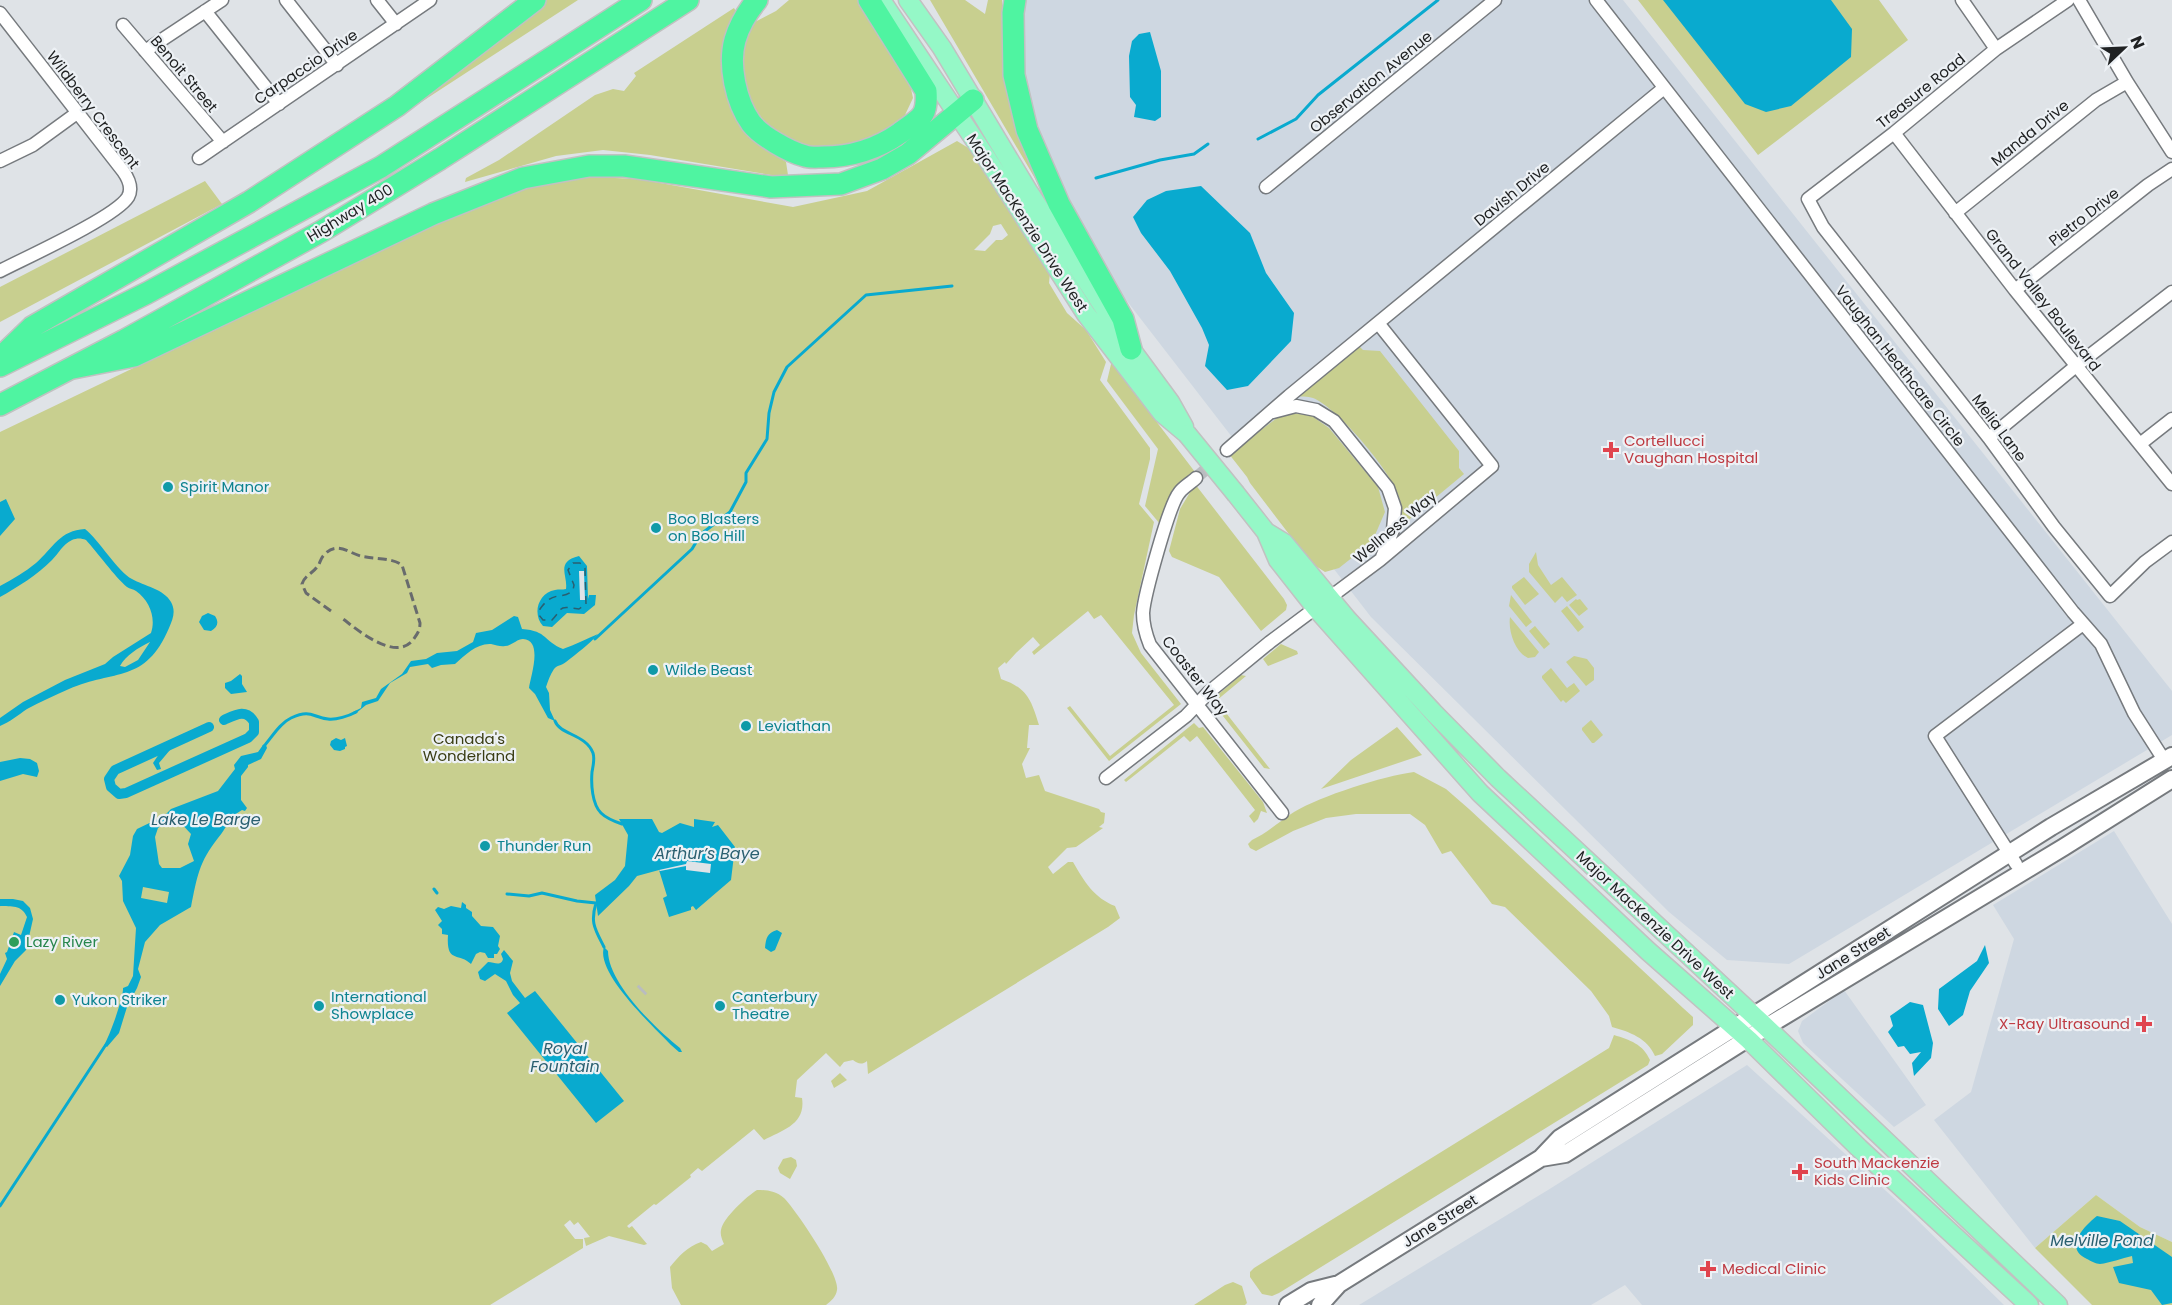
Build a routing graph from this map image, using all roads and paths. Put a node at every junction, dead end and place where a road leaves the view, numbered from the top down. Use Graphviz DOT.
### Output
graph roads {
  1 [pos="222,0"];
  2 [pos="286,0"];
  3 [pos="377,0"];
  4 [pos="430,0"];
  5 [pos="535,0"];
  6 [pos="641,0"];
  7 [pos="688,0"];
  8 [pos="757,0"];
  9 [pos="869,0"];
  10 [pos="882,0"];
  11 [pos="908,0"];
  12 [pos="1015,0"];
  13 [pos="1495,0"];
  14 [pos="1596,0"];
  15 [pos="1962,0"];
  16 [pos="2068,0"];
  17 [pos="2079,0"];
  18 [pos="205,11"];
  19 [pos="0,13"];
  20 [pos="396,24"];
  21 [pos="123,25"];
  22 [pos="1996,48"];
  23 [pos="145,51"];
  24 [pos="337,65"];
  25 [pos="2127,82"];
  26 [pos="1664,88"];
  27 [pos="973,100"];
  28 [pos="279,104"];
  29 [pos="77,113"];
  30 [pos="957,115"];
  31 [pos="1894,133"];
  32 [pos="223,142"];
  33 [pos="2172,152"];
  34 [pos="199,158"];
  35 [pos="0,161"];
  36 [pos="2172,169"];
  37 [pos="1266,187"];
  38 [pos="1955,213"];
  39 [pos="1814,214"];
  40 [pos="0,271"];
  41 [pos="2015,290"];
  42 [pos="2172,292"];
  43 [pos="1378,323"];
  44 [pos="1131,349"];
  45 [pos="0,358"];
  46 [pos="0,366"];
  47 [pos="2076,366"];
  48 [pos="73,368"];
  49 [pos="0,405"];
  50 [pos="1273,412"];
  51 [pos="2172,419"];
  52 [pos="1187,434"];
  53 [pos="1989,438"];
  54 [pos="2140,444"];
  55 [pos="1227,450"];
  56 [pos="1196,478"];
  57 [pos="2172,484"];
  58 [pos="2172,542"];
  59 [pos="1380,560"];
  60 [pos="1323,603"];
  61 [pos="2083,624"];
  62 [pos="1197,703"];
  63 [pos="2168,758"];
  64 [pos="1106,778"];
  65 [pos="2172,779"];
  66 [pos="1282,813"];
  67 [pos="2013,859"];
  68 [pos="1760,1022"];
  69 [pos="1733,1028"];
  70 [pos="1749,1040"];
  71 [pos="1541,1158"];
  72 [pos="1339,1284"];
  73 [pos="1288,1305"];
  74 [pos="1320,1305"];
  75 [pos="2029,1305"];
  76 [pos="2058,1305"];
  1 -- 18 [label="street"];
  2 -- 24 [label="street"];
  3 -- 20 [label="street"];
  4 -- 20 [label="street, Carpaccio Drive"];
  5 -- 45 [label="highway"];
  6 -- 46 [label="highway, Highway 400"];
  7 -- 48 [label="highway, Highway 400"];
  8 -- 9 [label="highway"];
  10 -- 30 [label="main road, Major MacKenzie Drive West"];
  11 -- 27 [label="main road, Major MacKenzie Drive West"];
  12 -- 44 [label="highway"];
  13 -- 37 [label="street, Observation Avenue"];
  14 -- 26 [label="street, Vaughan Heathcare Circle"];
  15 -- 22 [label="street"];
  16 -- 22 [label="street, Treasure Road"];
  17 -- 25 [label="street"];
  18 -- 23 [label="street"];
  18 -- 28 [label="street"];
  19 -- 29 [label="street, Wildberry Crescent"];
  20 -- 24 [label="street, Carpaccio Drive"];
  21 -- 23 [label="street, Benoit Street"];
  22 -- 31 [label="street, Treasure Road"];
  23 -- 32 [label="street, Benoit Street"];
  24 -- 28 [label="street, Carpaccio Drive"];
  25 -- 33 [label="street"];
  25 -- 38 [label="street, Manda Drive"];
  26 -- 43 [label="street, Davish Drive"];
  26 -- 61 [label="street, Vaughan Heathcare Circle"];
  27 -- 30 [label="highway"];
  27 -- 44 [label="main road, Major MacKenzie Drive West"];
  28 -- 32 [label="street, Carpaccio Drive"];
  29 -- 35 [label="street"];
  29 -- 40 [label="street, Wildberry Crescent"];
  30 -- 48 [label="highway"];
  30 -- 52 [label="main road, Major MacKenzie Drive West"];
  31 -- 38 [label="street, Grand Valley Boulevard"];
  31 -- 39 [label="street, Treasure Road"];
  32 -- 34 [label="street, Carpaccio Drive"];
  36 -- 41 [label="street, Pietro Drive"];
  38 -- 41 [label="street, Grand Valley Boulevard"];
  39 -- 53 [label="street, Melia Lane"];
  41 -- 47 [label="street, Grand Valley Boulevard"];
  42 -- 47 [label="street"];
  43 -- 50 [label="street, Davish Drive"];
  43 -- 59 [label="street, Wellness Way"];
  44 -- 52 [label="main road, Major MacKenzie Drive West"];
  47 -- 53 [label="street"];
  47 -- 54 [label="street, Grand Valley Boulevard"];
  48 -- 49 [label="highway, Highway 400"];
  50 -- 55 [label="street"];
  50 -- 59 [label="street"];
  51 -- 54 [label="street"];
  52 -- 60 [label="main road, Major MacKenzie Drive West, bridge"];
  53 -- 58 [label="street, Melia Lane"];
  54 -- 57 [label="street, Grand Valley Boulevard"];
  56 -- 62 [label="street, Coaster Way"];
  59 -- 60 [label="street, Wellness Way"];
  60 -- 62 [label="street, Wellness Way"];
  60 -- 68 [label="main road, Major MacKenzie Drive West"];
  60 -- 69 [label="main road, Major MacKenzie Drive West"];
  61 -- 63 [label="street, Vaughan Heathcare Circle"];
  61 -- 67 [label="street"];
  62 -- 64 [label="street, Wellness Way"];
  62 -- 66 [label="street, Coaster Way"];
  63 -- 67 [label="main road, Jane Street"];
  65 -- 68 [label="main road, Jane Street"];
  67 -- 68 [label="main road, Jane Street"];
  68 -- 69 [label="main road, Jane Street"];
  68 -- 70 [label="main road, Jane Street"];
  68 -- 76 [label="main road, Major MacKenzie Drive West"];
  69 -- 70 [label="main road, Major MacKenzie Drive West"];
  69 -- 71 [label="main road, Jane Street"];
  70 -- 71 [label="main road, Jane Street"];
  70 -- 75 [label="main road, Major MacKenzie Drive West"];
  71 -- 72 [label="main road, Jane Street"];
  72 -- 73 [label="main road, Jane Street"];
  72 -- 74 [label="main road, Jane Street"];
}
